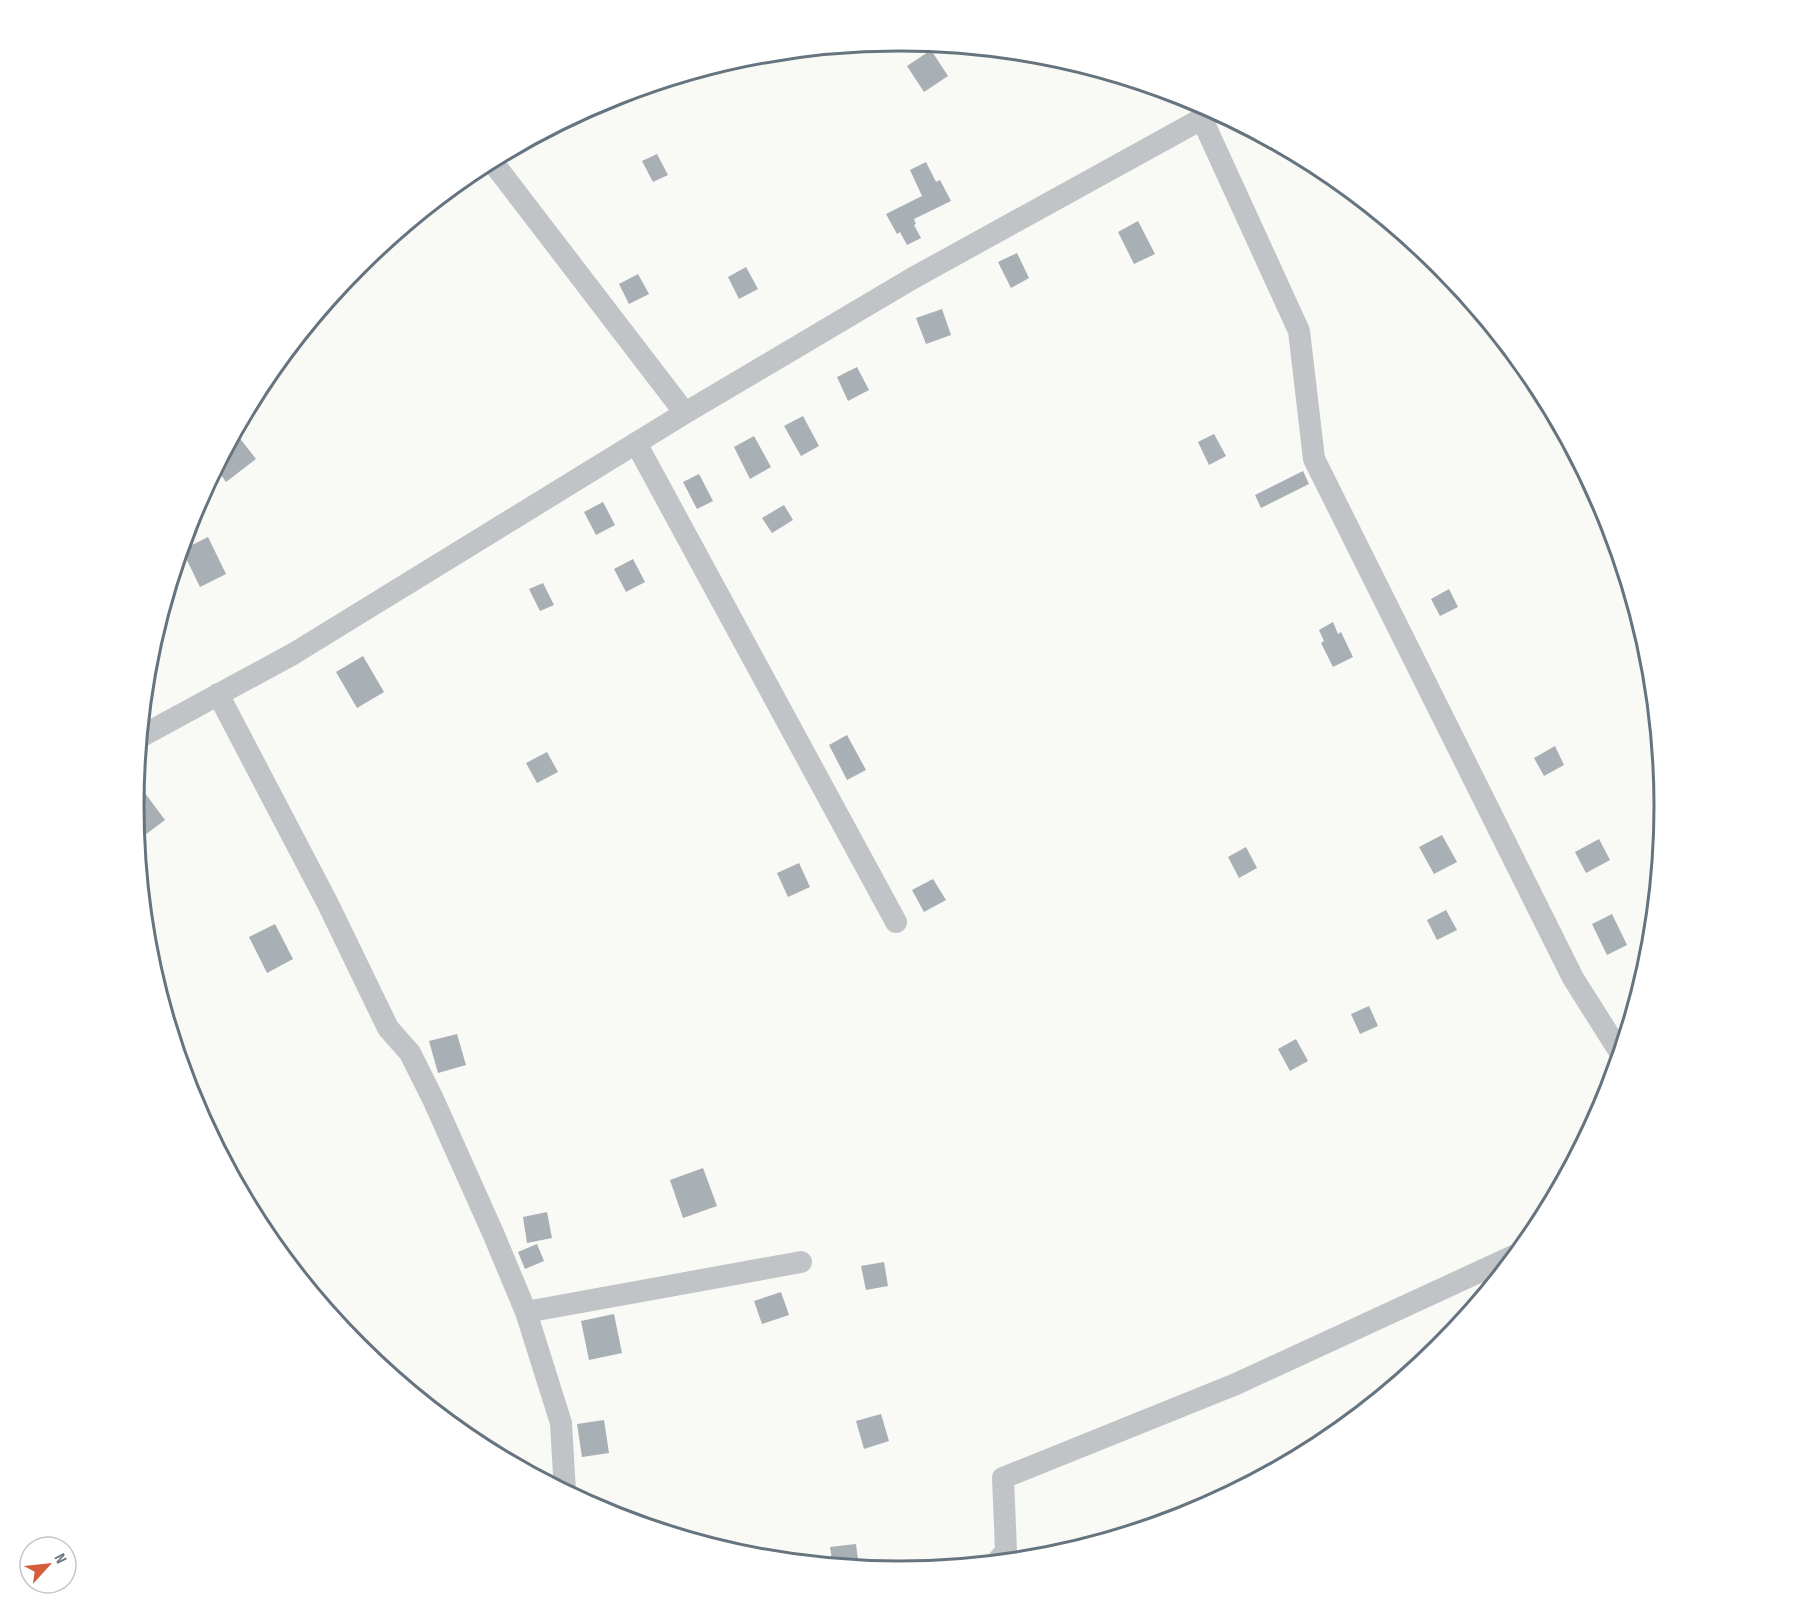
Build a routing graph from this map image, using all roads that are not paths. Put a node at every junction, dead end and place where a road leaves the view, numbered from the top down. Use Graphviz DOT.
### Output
graph roads {
  1 [pos="1206,117"];
  2 [pos="1210,119"];
  3 [pos="497,168"];
  4 [pos="685,413"];
  5 [pos="636,443"];
  6 [pos="218,694"];
  7 [pos="148,733"];
  8 [pos="896,922"];
  9 [pos="1616,1046"];
  10 [pos="1504,1260"];
  11 [pos="801,1262"];
  12 [pos="526,1312"];
  13 [pos="565,1484"];
  14 [pos="1003,1555"];
  1 -- 4 [label="street"];
  2 -- 9 [label="street"];
  3 -- 4 [label="street"];
  4 -- 5 [label="street"];
  5 -- 6 [label="street"];
  5 -- 8 [label="street"];
  6 -- 7 [label="street"];
  6 -- 12 [label="street"];
  10 -- 14 [label="street"];
  11 -- 12 [label="street"];
  12 -- 13 [label="street"];
}
